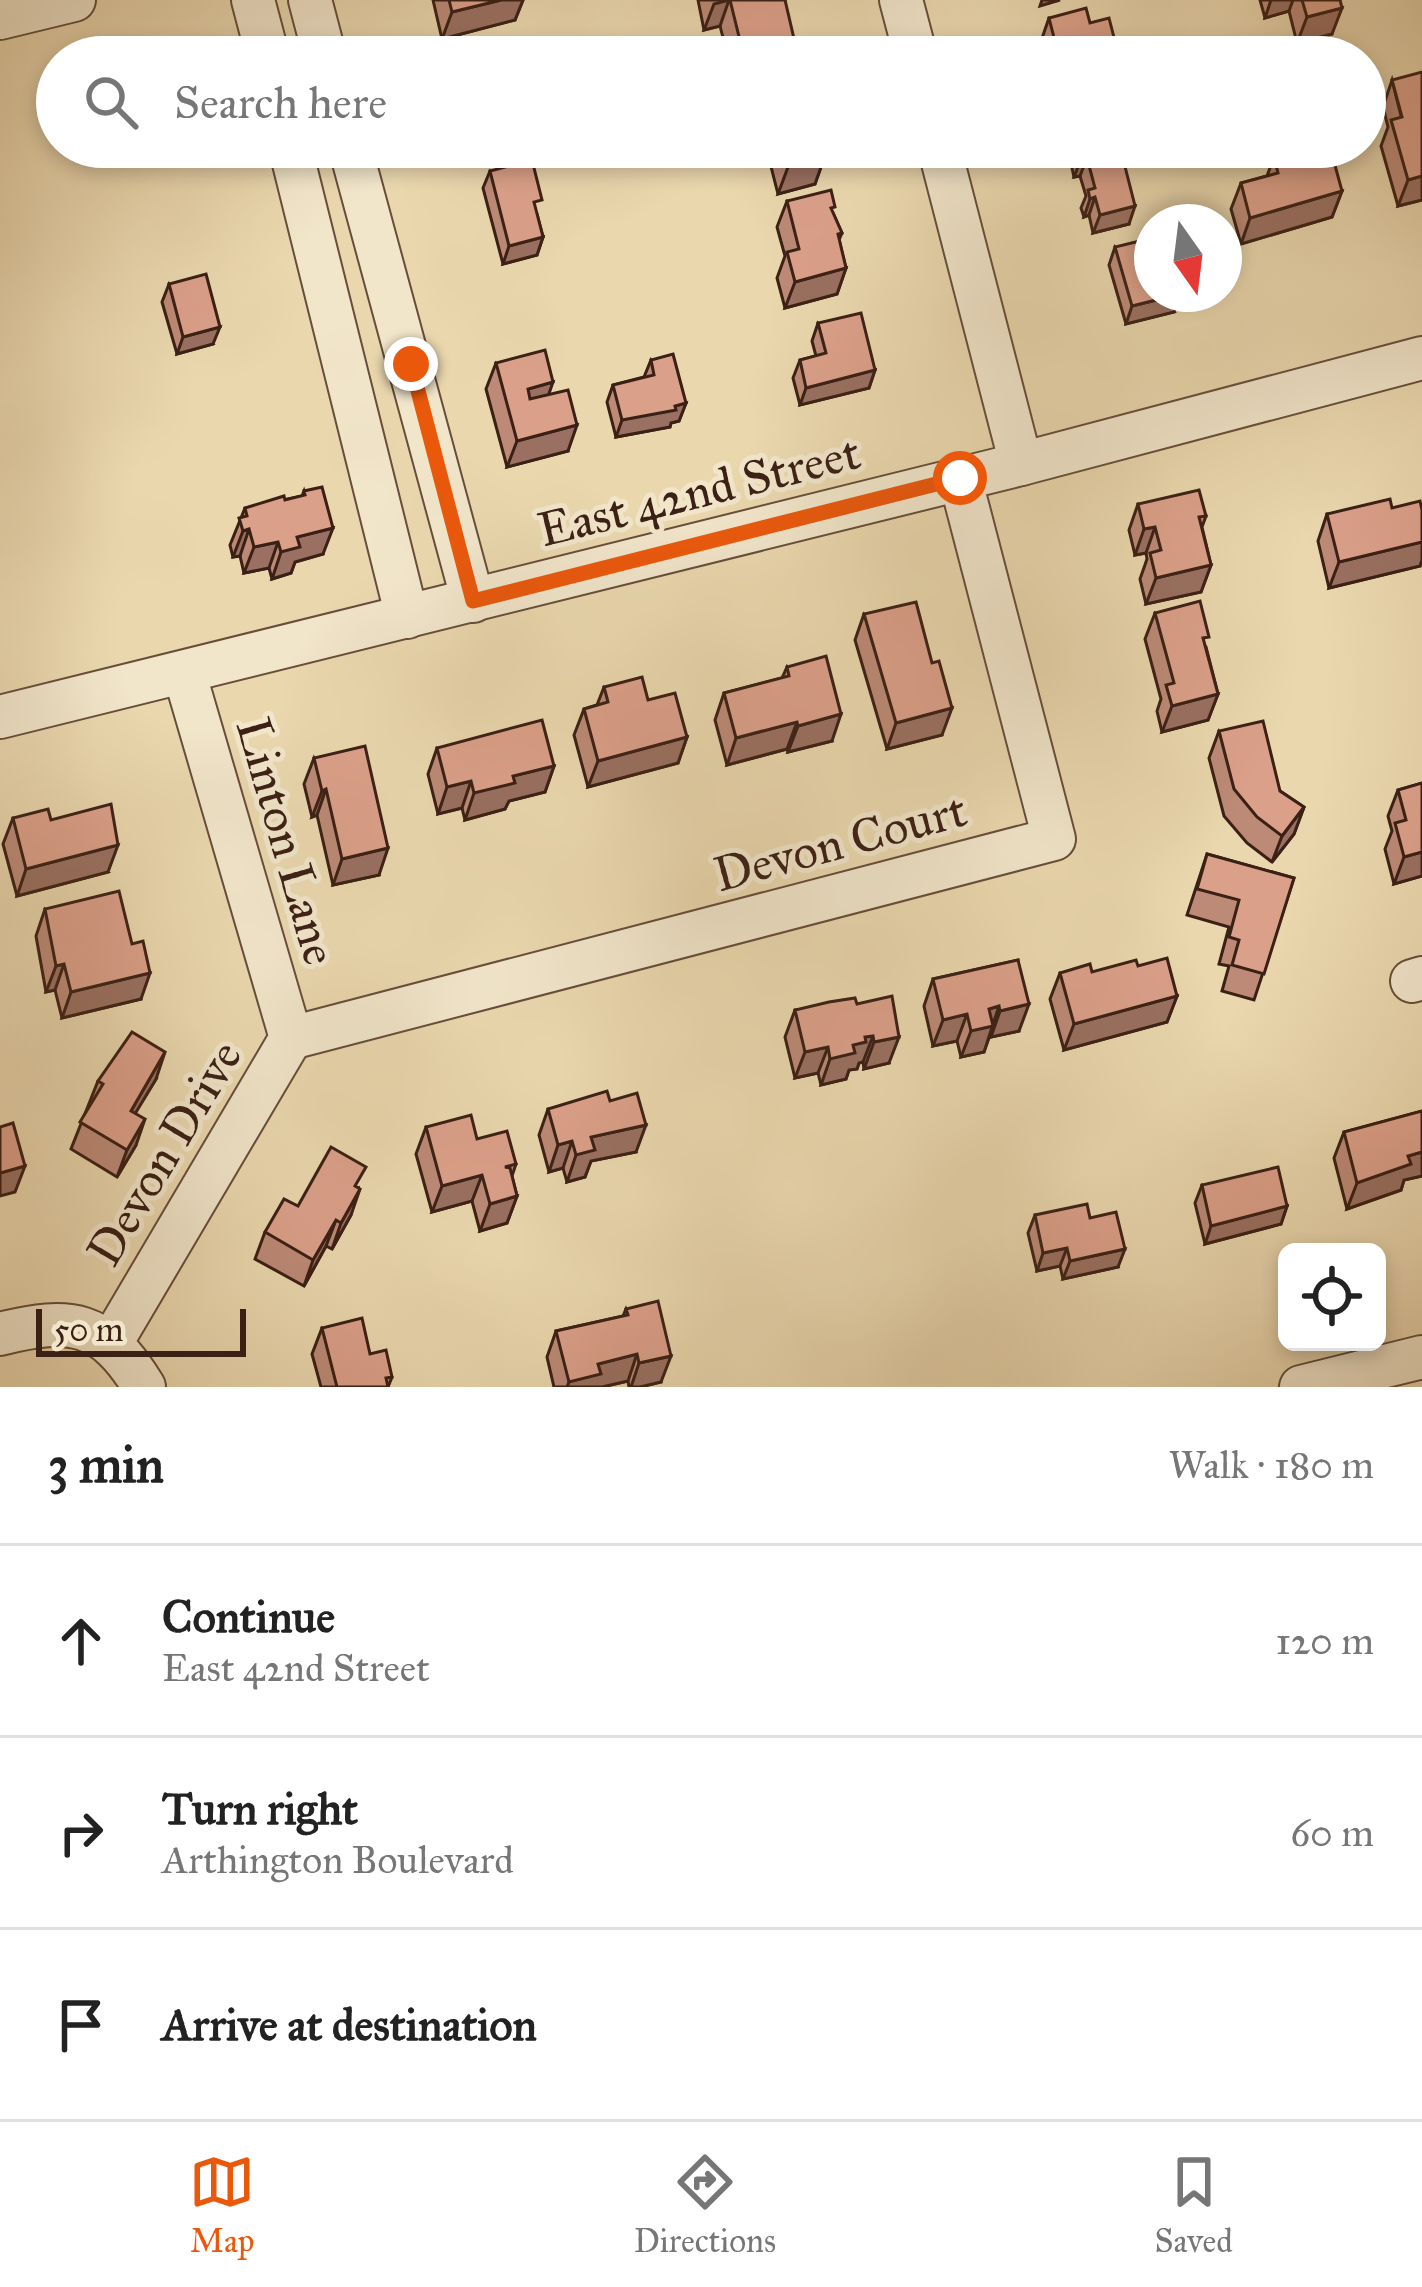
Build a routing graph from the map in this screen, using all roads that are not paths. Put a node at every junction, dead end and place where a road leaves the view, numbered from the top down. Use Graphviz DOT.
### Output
graph roads {
  1 [pos="74,0"];
  2 [pos="254,0"];
  3 [pos="310,0"];
  4 [pos="902,0"];
  5 [pos="0,18"];
  6 [pos="263,36"];
  7 [pos="319,36"];
  8 [pos="911,36"];
  9 [pos="295,168"];
  10 [pos="356,168"];
  11 [pos="944,168"];
  12 [pos="1422,358"];
  13 [pos="1021,464"];
  14 [pos="960,478"];
  15 [pos="473,601"];
  16 [pos="407,617"];
  17 [pos="184,672"];
  18 [pos="0,717"];
  19 [pos="291,1038"];
  20 [pos="0,1334"];
  21 [pos="111,1343"];
  22 [pos="1422,1357"];
  23 [pos="144,1387"];
  24 [pos="1301,1387"];
  1 -- 5 [label="street"];
  2 -- 6 [label="street"];
  3 -- 7 [label="street"];
  4 -- 8 [label="street"];
  9 -- 16 [label="street"];
  10 -- 15 [label="street"];
  11 -- 13 [label="street"];
  12 -- 13 [label="street, East 42nd Street"];
  13 -- 14 [label="street, East 42nd Street"];
  14 -- 15 [label="street, East 42nd Street"];
  14 -- 19 [label="street, Devon Court"];
  15 -- 16 [label="street, East 42nd Street"];
  16 -- 17 [label="street, East 42nd Street"];
  17 -- 18 [label="street, East 42nd Street"];
  17 -- 19 [label="street, Linton Lane"];
  19 -- 21 [label="street, Devon Drive"];
  20 -- 21 [label="street, Devon Drive"];
  21 -- 23 [label="street"];
  22 -- 24 [label="street"];
}
